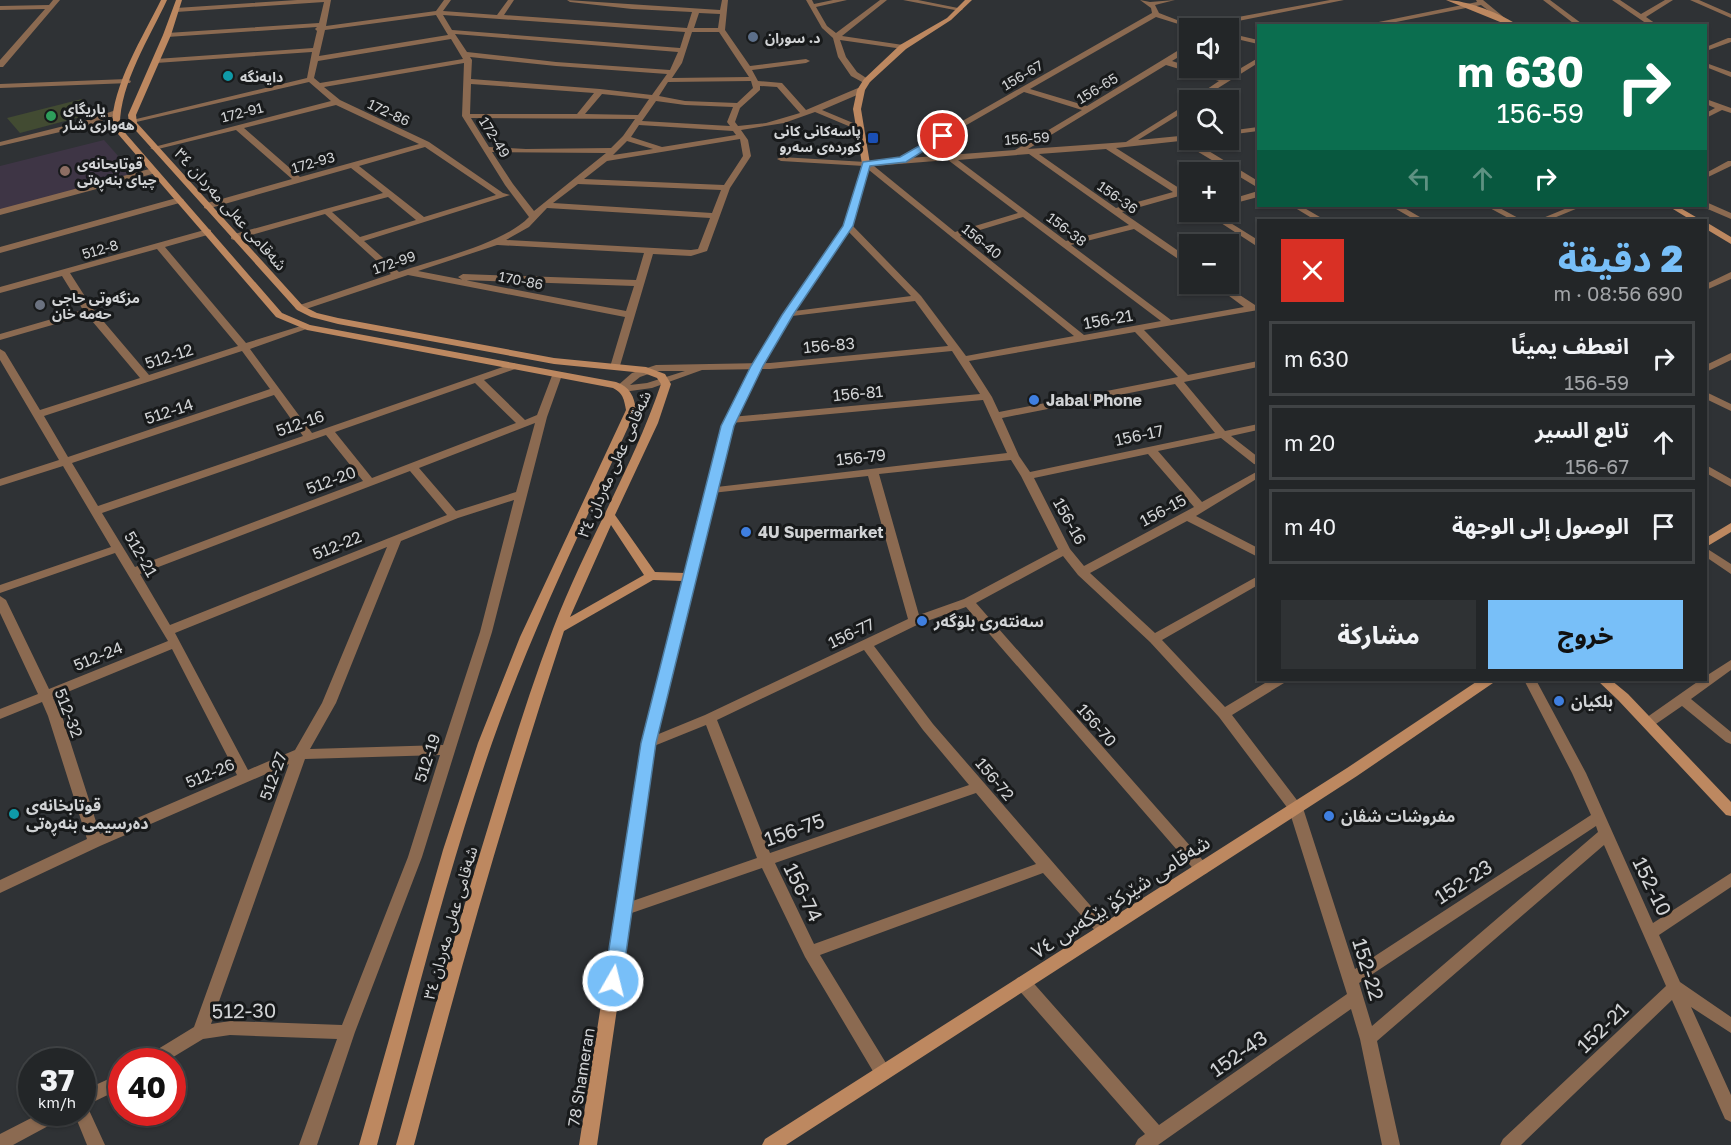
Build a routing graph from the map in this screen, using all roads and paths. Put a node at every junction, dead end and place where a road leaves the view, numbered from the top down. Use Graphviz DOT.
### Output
graph roads {
  1 [pos="57,0"];
  2 [pos="164,0"];
  3 [pos="302,0"];
  4 [pos="328,0"];
  5 [pos="511,0"];
  6 [pos="572,0"];
  7 [pos="714,0"];
  8 [pos="844,0"];
  9 [pos="884,0"];
  10 [pos="906,0"];
  11 [pos="969,0"];
  12 [pos="1172,0"];
  13 [pos="1341,0"];
  14 [pos="1449,0"];
  15 [pos="1546,0"];
  16 [pos="1616,0"];
  17 [pos="1670,0"];
  18 [pos="1693,0"];
  19 [pos="447,2"];
  20 [pos="606,2"];
  21 [pos="1146,2"];
  22 [pos="1480,2"];
  23 [pos="315,3"];
  24 [pos="811,3"];
  25 [pos="177,5"];
  26 [pos="723,6"];
  27 [pos="1467,6"];
  28 [pos="50,7"];
  29 [pos="0,8"];
  30 [pos="960,9"];
  31 [pos="696,11"];
  32 [pos="1719,11"];
  33 [pos="1731,11"];
  34 [pos="438,13"];
  35 [pos="1156,14"];
  36 [pos="1731,15"];
  37 [pos="499,16"];
  38 [pos="1642,16"];
  39 [pos="1503,19"];
  40 [pos="1239,20"];
  41 [pos="1179,22"];
  42 [pos="1372,24"];
  43 [pos="1514,24"];
  44 [pos="1579,24"];
  45 [pos="1653,24"];
  46 [pos="320,27"];
  47 [pos="690,30"];
  48 [pos="721,30"];
  49 [pos="167,34"];
  50 [pos="452,34"];
  51 [pos="836,37"];
  52 [pos="1239,38"];
  53 [pos="1731,40"];
  54 [pos="1257,42"];
  55 [pos="903,47"];
  56 [pos="1707,49"];
  57 [pos="683,50"];
  58 [pos="315,54"];
  59 [pos="1179,54"];
  60 [pos="467,57"];
  61 [pos="156,59"];
  62 [pos="137,60"];
  63 [pos="806,61"];
  64 [pos="1257,61"];
  65 [pos="1166,62"];
  66 [pos="0,65"];
  67 [pos="1707,65"];
  68 [pos="746,69"];
  69 [pos="1731,75"];
  70 [pos="670,76"];
  71 [pos="310,79"];
  72 [pos="127,81"];
  73 [pos="466,81"];
  74 [pos="756,81"];
  75 [pos="1226,81"];
  76 [pos="864,85"];
  77 [pos="0,86"];
  78 [pos="318,86"];
  79 [pos="1024,90"];
  80 [pos="1211,90"];
  81 [pos="600,91"];
  82 [pos="654,97"];
  83 [pos="1707,101"];
  84 [pos="337,102"];
  85 [pos="737,105"];
  86 [pos="1722,107"];
  87 [pos="816,110"];
  88 [pos="1088,110"];
  89 [pos="1179,111"];
  90 [pos="1731,111"];
  91 [pos="805,114"];
  92 [pos="115,115"];
  93 [pos="1707,115"];
  94 [pos="466,116"];
  95 [pos="579,116"];
  96 [pos="132,120"];
  97 [pos="638,120"];
  98 [pos="238,127"];
  99 [pos="861,128"];
  100 [pos="1256,128"];
  101 [pos="1239,131"];
  102 [pos="738,132"];
  103 [pos="626,138"];
  104 [pos="1179,139"];
  105 [pos="0,144"];
  106 [pos="426,144"];
  107 [pos="1125,144"];
  108 [pos="1108,146"];
  109 [pos="154,147"];
  110 [pos="487,148"];
  111 [pos="662,149"];
  112 [pos="612,150"];
  113 [pos="1204,150"];
  114 [pos="1030,151"];
  115 [pos="1018,152"];
  116 [pos="949,157"];
  117 [pos="604,159"];
  118 [pos="781,159"];
  119 [pos="902,160"];
  120 [pos="866,164"];
  121 [pos="1731,164"];
  122 [pos="353,165"];
  123 [pos="153,171"];
  124 [pos="1707,176"];
  125 [pos="298,180"];
  126 [pos="575,182"];
  127 [pos="1257,183"];
  128 [pos="726,188"];
  129 [pos="514,192"];
  130 [pos="1179,193"];
  131 [pos="388,194"];
  132 [pos="1257,194"];
  133 [pos="502,196"];
  134 [pos="180,200"];
  135 [pos="1239,200"];
  136 [pos="545,205"];
  137 [pos="1707,205"];
  138 [pos="207,206"];
  139 [pos="1298,207"];
  140 [pos="1397,207"];
  141 [pos="1492,207"];
  142 [pos="1576,207"];
  143 [pos="1674,207"];
  144 [pos="326,211"];
  145 [pos="1114,211"];
  146 [pos="0,212"];
  147 [pos="1025,214"];
  148 [pos="533,216"];
  149 [pos="714,216"];
  150 [pos="1731,216"];
  151 [pos="1319,219"];
  152 [pos="1419,219"];
  153 [pos="1516,219"];
  154 [pos="1545,219"];
  155 [pos="1695,219"];
  156 [pos="422,220"];
  157 [pos="1224,222"];
  158 [pos="848,226"];
  159 [pos="1135,226"];
  160 [pos="1707,226"];
  161 [pos="208,232"];
  162 [pos="953,235"];
  163 [pos="234,237"];
  164 [pos="358,240"];
  165 [pos="1731,241"];
  166 [pos="496,242"];
  167 [pos="1257,243"];
  168 [pos="1064,244"];
  169 [pos="159,246"];
  170 [pos="0,250"];
  171 [pos="649,251"];
  172 [pos="1179,256"];
  173 [pos="65,273"];
  174 [pos="402,273"];
  175 [pos="1731,275"];
  176 [pos="429,276"];
  177 [pos="521,279"];
  178 [pos="640,283"];
  179 [pos="1707,287"];
  180 [pos="0,290"];
  181 [pos="513,291"];
  182 [pos="1233,294"];
  183 [pos="918,298"];
  184 [pos="300,308"];
  185 [pos="1256,308"];
  186 [pos="89,311"];
  187 [pos="630,315"];
  188 [pos="787,315"];
  189 [pos="1169,323"];
  190 [pos="307,327"];
  191 [pos="1138,329"];
  192 [pos="0,337"];
  193 [pos="1082,339"];
  194 [pos="244,347"];
  195 [pos="954,348"];
  196 [pos="0,352"];
  197 [pos="1731,356"];
  198 [pos="963,359"];
  199 [pos="1257,364"];
  200 [pos="514,366"];
  201 [pos="757,366"];
  202 [pos="615,367"];
  203 [pos="706,367"];
  204 [pos="1707,368"];
  205 [pos="552,369"];
  206 [pos="646,370"];
  207 [pos="147,379"];
  208 [pos="478,380"];
  209 [pos="1181,380"];
  210 [pos="666,381"];
  211 [pos="622,388"];
  212 [pos="275,391"];
  213 [pos="1707,396"];
  214 [pos="987,397"];
  215 [pos="1731,408"];
  216 [pos="39,414"];
  217 [pos="542,417"];
  218 [pos="996,417"];
  219 [pos="731,420"];
  220 [pos="523,424"];
  221 [pos="1257,427"];
  222 [pos="329,431"];
  223 [pos="1222,434"];
  224 [pos="310,438"];
  225 [pos="1150,449"];
  226 [pos="1014,456"];
  227 [pos="69,460"];
  228 [pos="1257,461"];
  229 [pos="412,467"];
  230 [pos="1707,469"];
  231 [pos="873,472"];
  232 [pos="1257,475"];
  233 [pos="1027,476"];
  234 [pos="0,483"];
  235 [pos="370,483"];
  236 [pos="1731,484"];
  237 [pos="712,490"];
  238 [pos="521,494"];
  239 [pos="1201,508"];
  240 [pos="96,511"];
  241 [pos="610,515"];
  242 [pos="454,516"];
  243 [pos="1187,516"];
  244 [pos="1731,527"];
  245 [pos="396,540"];
  246 [pos="1707,542"];
  247 [pos="118,548"];
  248 [pos="1065,550"];
  249 [pos="1257,552"];
  250 [pos="1707,553"];
  251 [pos="1731,570"];
  252 [pos="1082,572"];
  253 [pos="132,573"];
  254 [pos="651,576"];
  255 [pos="688,577"];
  256 [pos="1257,581"];
  257 [pos="0,589"];
  258 [pos="0,600"];
  259 [pos="968,602"];
  260 [pos="915,621"];
  261 [pos="559,629"];
  262 [pos="167,631"];
  263 [pos="1154,639"];
  264 [pos="175,643"];
  265 [pos="866,644"];
  266 [pos="1725,668"];
  267 [pos="1731,679"];
  268 [pos="1277,681"];
  269 [pos="1486,681"];
  270 [pos="1531,681"];
  271 [pos="1605,681"];
  272 [pos="1707,681"];
  273 [pos="1707,681"];
  274 [pos="45,696"];
  275 [pos="1682,699"];
  276 [pos="0,714"];
  277 [pos="1224,714"];
  278 [pos="710,718"];
  279 [pos="1648,723"];
  280 [pos="1731,739"];
  281 [pos="649,743"];
  282 [pos="449,750"];
  283 [pos="300,754"];
  284 [pos="245,777"];
  285 [pos="979,787"];
  286 [pos="1296,808"];
  287 [pos="1731,811"];
  288 [pos="1599,817"];
  289 [pos="1605,835"];
  290 [pos="95,842"];
  291 [pos="766,861"];
  292 [pos="1046,866"];
  293 [pos="1202,869"];
  294 [pos="1731,879"];
  295 [pos="0,887"];
  296 [pos="623,910"];
  297 [pos="1104,931"];
  298 [pos="1652,932"];
  299 [pos="810,952"];
  300 [pos="1351,980"];
  301 [pos="1023,983"];
  302 [pos="1675,987"];
  303 [pos="1356,996"];
  304 [pos="1731,1026"];
  305 [pos="200,1032"];
  306 [pos="347,1032"];
  307 [pos="1368,1039"];
  308 [pos="174,1048"];
  309 [pos="883,1073"];
  310 [pos="1731,1113"];
  311 [pos="32,1126"];
  312 [pos="88,1126"];
  313 [pos="1150,1140"];
  314 [pos="0,1143"];
  315 [pos="96,1145"];
  316 [pos="308,1145"];
  317 [pos="368,1145"];
  318 [pos="405,1145"];
  319 [pos="588,1145"];
  320 [pos="771,1145"];
  321 [pos="1391,1145"];
  322 [pos="1509,1145"];
  1 -- 28 [label="street"];
  2 -- 62 [label="main road"];
  3 -- 23 [label="street"];
  4 -- 23 [label="street"];
  4 -- 46 [label="street"];
  5 -- 37 [label="street"];
  6 -- 20 [label="street"];
  7 -- 26 [label="street"];
  8 -- 24 [label="street"];
  9 -- 51 [label="street"];
  10 -- 30 [label="street"];
  11 -- 30 [label="main road"];
  12 -- 21 [label="street"];
  13 -- 40 [label="street"];
  14 -- 27 [label="main road"];
  15 -- 44 [label="street"];
  16 -- 38 [label="street"];
  17 -- 38 [label="street"];
  18 -- 32 [label="street"];
  19 -- 34 [label="street"];
  20 -- 31 [label="street"];
  21 -- 35 [label="street"];
  22 -- 27 [label="street"];
  22 -- 39 [label="street"];
  23 -- 25 [label="street"];
  24 -- 51 [label="street"];
  25 -- 49 [label="main road"];
  26 -- 31 [label="street"];
  26 -- 48 [label="street"];
  27 -- 39 [label="main road"];
  27 -- 42 [label="street"];
  28 -- 29 [label="street"];
  28 -- 66 [label="street"];
  30 -- 55 [label="main road"];
  31 -- 47 [label="street"];
  32 -- 33 [label="street"];
  32 -- 36 [label="street"];
  34 -- 37 [label="street"];
  34 -- 46 [label="street"];
  34 -- 50 [label="street"];
  35 -- 41 [label="street"];
  35 -- 79 [label="street, 156-67"];
  37 -- 47 [label="street"];
  38 -- 45 [label="street"];
  39 -- 43 [label="main road"];
  46 -- 49 [label="street"];
  46 -- 58 [label="street"];
  47 -- 48 [label="street"];
  47 -- 57 [label="street"];
  48 -- 68 [label="street"];
  49 -- 61 [label="main road"];
  50 -- 57 [label="street"];
  50 -- 58 [label="street"];
  50 -- 60 [label="street"];
  51 -- 55 [label="street"];
  51 -- 76 [label="street"];
  52 -- 54 [label="street"];
  53 -- 56 [label="street"];
  55 -- 76 [label="main road"];
  57 -- 70 [label="street"];
  58 -- 61 [label="street"];
  58 -- 71 [label="street"];
  59 -- 65 [label="street, 156-65"];
  60 -- 70 [label="street"];
  60 -- 73 [label="street, 172-49"];
  60 -- 78 [label="street"];
  61 -- 62 [label="main road"];
  61 -- 96 [label="main road"];
  62 -- 72 [label="main road"];
  63 -- 68 [label="street"];
  64 -- 75 [label="street"];
  65 -- 75 [label="street"];
  65 -- 88 [label="street, 156-65"];
  67 -- 69 [label="street"];
  68 -- 74 [label="street"];
  70 -- 74 [label="street"];
  70 -- 82 [label="street"];
  71 -- 78 [label="street, 172-86"];
  71 -- 96 [label="street"];
  72 -- 77 [label="street"];
  72 -- 92 [label="main road"];
  73 -- 81 [label="street"];
  73 -- 94 [label="street, 172-49"];
  74 -- 85 [label="street"];
  74 -- 91 [label="street"];
  75 -- 80 [label="street"];
  76 -- 87 [label="street"];
  76 -- 99 [label="main road, 78 Shameran"];
  78 -- 84 [label="street, 172-86"];
  79 -- 88 [label="street"];
  79 -- 119 [label="street, 156-67"];
  81 -- 82 [label="street"];
  81 -- 95 [label="street"];
  82 -- 85 [label="street"];
  82 -- 97 [label="street"];
  83 -- 86 [label="street"];
  84 -- 98 [label="street, 172-91"];
  84 -- 106 [label="street, 172-86"];
  85 -- 102 [label="street"];
  86 -- 90 [label="street"];
  86 -- 93 [label="street"];
  87 -- 91 [label="street"];
  87 -- 99 [label="street"];
  88 -- 115 [label="street, 156-65"];
  89 -- 107 [label="street"];
  91 -- 102 [label="street"];
  92 -- 105 [label="street"];
  92 -- 123 [label="main road, شەقامی عەلی مەردان ٣٤"];
  94 -- 95 [label="street"];
  94 -- 110 [label="street, 172-49"];
  95 -- 97 [label="street"];
  96 -- 109 [label="main road, شەقامی عەلی مەردان ٣٤"];
  97 -- 102 [label="street"];
  97 -- 103 [label="street"];
  98 -- 109 [label="street, 172-91"];
  98 -- 125 [label="street"];
  99 -- 120 [label="main road, 78 Shameran"];
  100 -- 101 [label="street"];
  102 -- 111 [label="street"];
  102 -- 128 [label="street"];
  103 -- 111 [label="street"];
  103 -- 112 [label="street"];
  104 -- 107 [label="street, 156-59"];
  106 -- 122 [label="street, 172-93"];
  106 -- 133 [label="street, 172-86"];
  107 -- 108 [label="street, 156-59"];
  108 -- 114 [label="street, 156-59"];
  108 -- 130 [label="street"];
  109 -- 138 [label="main road, شەقامی عەلی مەردان ٣٤"];
  110 -- 112 [label="street"];
  110 -- 129 [label="street, 172-49"];
  111 -- 117 [label="street"];
  112 -- 117 [label="street"];
  113 -- 127 [label="street"];
  114 -- 115 [label="street, 156-59"];
  114 -- 145 [label="street, 156-36"];
  115 -- 116 [label="street, 156-59"];
  116 -- 119 [label="street, 156-59"];
  116 -- 147 [label="street, 156-38"];
  117 -- 126 [label="street"];
  118 -- 120 [label="street, 156-59"];
  119 -- 120 [label="street, 156-59"];
  120 -- 158 [label="main road, 78 Shameran"];
  120 -- 162 [label="street, 156-40"];
  121 -- 124 [label="street"];
  122 -- 125 [label="street, 172-93"];
  122 -- 131 [label="street"];
  123 -- 134 [label="main road, شەقامی عەلی مەردان ٣٤"];
  123 -- 146 [label="street"];
  125 -- 138 [label="street, 172-93"];
  126 -- 128 [label="street"];
  126 -- 136 [label="street"];
  128 -- 149 [label="street"];
  129 -- 133 [label="street"];
  129 -- 148 [label="street, 172-49"];
  130 -- 145 [label="street"];
  131 -- 144 [label="street"];
  131 -- 156 [label="street"];
  132 -- 135 [label="street"];
  133 -- 156 [label="street"];
  134 -- 161 [label="main road, شەقامی عەلی مەردان ٣٤"];
  134 -- 170 [label="street"];
  136 -- 148 [label="street"];
  136 -- 149 [label="street"];
  137 -- 150 [label="street"];
  138 -- 163 [label="main road, شەقامی عەلی مەردان ٣٤"];
  139 -- 151 [label="street"];
  140 -- 152 [label="street"];
  141 -- 153 [label="street"];
  142 -- 154 [label="street"];
  143 -- 155 [label="main road"];
  144 -- 163 [label="street"];
  144 -- 164 [label="street"];
  145 -- 159 [label="street, 156-36"];
  147 -- 162 [label="street"];
  147 -- 168 [label="street, 156-38"];
  148 -- 166 [label="street"];
  149 -- 171 [label="street"];
  156 -- 164 [label="street"];
  157 -- 167 [label="street"];
  158 -- 183 [label="street, 156-16"];
  158 -- 188 [label="main road, 78 Shameran"];
  159 -- 168 [label="street"];
  159 -- 172 [label="street, 156-36"];
  160 -- 165 [label="main road"];
  161 -- 169 [label="street, 512-8"];
  161 -- 190 [label="main road, شەقامی عەلی مەردان ٣٤"];
  162 -- 193 [label="street, 156-40"];
  163 -- 184 [label="main road, شەقامی عەلی مەردان ٣٤"];
  164 -- 174 [label="street"];
  166 -- 171 [label="street"];
  166 -- 174 [label="street, 172-99"];
  168 -- 189 [label="street, 156-38"];
  169 -- 173 [label="street, 512-8"];
  169 -- 194 [label="street"];
  171 -- 178 [label="street"];
  173 -- 180 [label="street, 512-8"];
  173 -- 186 [label="street"];
  174 -- 176 [label="street, 170-86"];
  174 -- 184 [label="street, 172-99"];
  175 -- 179 [label="street"];
  176 -- 177 [label="street"];
  176 -- 181 [label="street, 170-86"];
  177 -- 178 [label="street"];
  177 -- 181 [label="street"];
  178 -- 187 [label="street"];
  181 -- 187 [label="street, 170-86"];
  182 -- 185 [label="street"];
  183 -- 188 [label="street"];
  183 -- 195 [label="street, 156-16"];
  184 -- 205 [label="main road, شەقامی عەلی مەردان ٣٤"];
  185 -- 189 [label="street, 156-21"];
  186 -- 192 [label="street"];
  186 -- 207 [label="street"];
  187 -- 202 [label="street"];
  188 -- 201 [label="main road, 78 Shameran"];
  189 -- 191 [label="street, 156-21"];
  190 -- 194 [label="street, 512-12"];
  190 -- 200 [label="main road, شەقامی عەلی مەردان ٣٤"];
  191 -- 193 [label="street, 156-21"];
  191 -- 209 [label="street"];
  193 -- 198 [label="street, 156-21"];
  194 -- 207 [label="street, 512-12"];
  194 -- 212 [label="street"];
  195 -- 198 [label="street, 156-16"];
  195 -- 201 [label="street, 156-83"];
  196 -- 216 [label="street, 512-21"];
  197 -- 204 [label="street"];
  198 -- 214 [label="street, 156-16"];
  199 -- 209 [label="street"];
  200 -- 205 [label="main road, شەقامی عەلی مەردان ٣٤"];
  200 -- 208 [label="street, 512-16"];
  201 -- 203 [label="street, 156-83"];
  201 -- 219 [label="main road, 78 Shameran"];
  202 -- 205 [label="main road, شەقامی عەلی مەردان ٣٤"];
  202 -- 206 [label="main road, شەقامی عەلی مەردان ٣٤"];
  203 -- 206 [label="street, 156-83"];
  203 -- 210 [label="street, 156-83"];
  205 -- 211 [label="main road, شەقامی عەلی مەردان ٣٤"];
  205 -- 217 [label="street, 512-19"];
  206 -- 210 [label="main road, شەقامی عەلی مەردان ٣٤"];
  206 -- 211 [label="street"];
  207 -- 216 [label="street, 512-12"];
  208 -- 220 [label="street"];
  208 -- 222 [label="street, 512-16"];
  209 -- 218 [label="street"];
  209 -- 223 [label="street"];
  210 -- 211 [label="street, 156-83"];
  210 -- 241 [label="main road, شەقامی عەلی مەردان ٣٤"];
  211 -- 317 [label="main road, شەقامی عەلی مەردان ٣٤"];
  212 -- 224 [label="street"];
  212 -- 227 [label="street, 512-14"];
  213 -- 215 [label="street"];
  214 -- 218 [label="street, 156-16"];
  214 -- 219 [label="street, 156-81"];
  216 -- 227 [label="street, 512-21"];
  217 -- 220 [label="street, 512-20"];
  217 -- 238 [label="street, 512-19"];
  218 -- 226 [label="street, 156-16"];
  219 -- 237 [label="main road, 78 Shameran"];
  220 -- 229 [label="street, 512-20"];
  221 -- 223 [label="street, 156-17"];
  222 -- 224 [label="street, 512-16"];
  222 -- 235 [label="street"];
  223 -- 225 [label="street, 156-17"];
  223 -- 228 [label="street"];
  224 -- 240 [label="street, 512-16"];
  225 -- 233 [label="street, 156-17"];
  225 -- 239 [label="street"];
  226 -- 231 [label="street, 156-79"];
  226 -- 233 [label="street, 156-16"];
  227 -- 234 [label="street, 512-14"];
  227 -- 240 [label="street, 512-21"];
  229 -- 235 [label="street, 512-20"];
  229 -- 242 [label="street"];
  230 -- 236 [label="street"];
  231 -- 237 [label="street, 156-79"];
  231 -- 260 [label="street"];
  232 -- 239 [label="street, 156-15"];
  233 -- 248 [label="street, 156-16"];
  235 -- 253 [label="street, 512-20"];
  237 -- 255 [label="main road, 78 Shameran"];
  238 -- 242 [label="street, 512-22"];
  238 -- 282 [label="street, 512-19"];
  239 -- 243 [label="street, 156-15"];
  240 -- 247 [label="street, 512-21"];
  241 -- 254 [label="main road"];
  241 -- 261 [label="main road, شەقامی عەلی مەردان ٣٤"];
  242 -- 245 [label="street, 512-22"];
  243 -- 249 [label="street"];
  243 -- 252 [label="street, 156-15"];
  244 -- 246 [label="main road"];
  245 -- 262 [label="street, 512-22"];
  245 -- 283 [label="street, 512-27"];
  247 -- 253 [label="street, 512-21"];
  247 -- 257 [label="street"];
  248 -- 252 [label="street, 156-16"];
  248 -- 259 [label="street, 156-77"];
  250 -- 251 [label="street"];
  252 -- 263 [label="street, 156-16"];
  253 -- 262 [label="street, 512-21"];
  254 -- 255 [label="main road"];
  254 -- 261 [label="main road"];
  255 -- 281 [label="main road, 78 Shameran"];
  256 -- 263 [label="street"];
  258 -- 274 [label="street, 512-32"];
  259 -- 260 [label="street, 156-77"];
  259 -- 293 [label="street, 156-70"];
  260 -- 265 [label="street, 156-77"];
  261 -- 318 [label="main road, شەقامی عەلی مەردان ٣٤"];
  262 -- 264 [label="street, 512-21"];
  263 -- 277 [label="street, 156-16"];
  264 -- 274 [label="street, 512-24"];
  264 -- 284 [label="street, 512-21"];
  265 -- 278 [label="street, 156-77"];
  265 -- 285 [label="street, 156-72"];
  266 -- 267 [label="street"];
  266 -- 272 [label="street"];
  268 -- 277 [label="street"];
  269 -- 286 [label="main road, شەقامی شێرکۆ بێکەس ٧٤"];
  270 -- 288 [label="street, 152-10"];
  271 -- 279 [label="main road"];
  273 -- 275 [label="street"];
  274 -- 276 [label="street, 512-24"];
  274 -- 290 [label="street, 512-32"];
  275 -- 279 [label="street"];
  275 -- 280 [label="street"];
  277 -- 286 [label="street, 156-16"];
  278 -- 281 [label="street, 156-77"];
  278 -- 291 [label="street, 156-74"];
  279 -- 287 [label="main road"];
  281 -- 296 [label="main road, 78 Shameran"];
  282 -- 283 [label="street, 512-26"];
  282 -- 306 [label="street, 512-19"];
  283 -- 284 [label="street, 512-26"];
  283 -- 305 [label="street, 512-27"];
  284 -- 290 [label="street, 512-26"];
  285 -- 291 [label="street, 156-75"];
  285 -- 292 [label="street, 156-72"];
  286 -- 293 [label="main road, شەقامی شێرکۆ بێکەس ٧٤"];
  286 -- 300 [label="street, 152-22"];
  288 -- 289 [label="street, 152-10"];
  288 -- 300 [label="street, 152-23"];
  289 -- 298 [label="street, 152-10"];
  289 -- 307 [label="street"];
  290 -- 295 [label="street, 512-26"];
  291 -- 296 [label="street, 156-75"];
  291 -- 299 [label="street, 156-74"];
  292 -- 297 [label="street, 156-72"];
  292 -- 299 [label="street"];
  293 -- 297 [label="main road, شەقامی شێرکۆ بێکەس ٧٤"];
  294 -- 298 [label="street"];
  296 -- 319 [label="main road, 78 Shameran"];
  297 -- 301 [label="main road, شەقامی شێرکۆ بێکەس ٧٤"];
  298 -- 302 [label="street, 152-10"];
  299 -- 309 [label="street, 156-74"];
  300 -- 303 [label="street, 152-22"];
  301 -- 309 [label="main road, شەقامی شێرکۆ بێکەس ٧٤"];
  301 -- 313 [label="street"];
  302 -- 304 [label="street"];
  302 -- 310 [label="street, 152-10"];
  302 -- 322 [label="street, 152-21"];
  303 -- 307 [label="street, 152-22"];
  303 -- 313 [label="street, 152-43"];
  305 -- 306 [label="street, 512-30"];
  305 -- 308 [label="street, 512-30"];
  306 -- 316 [label="street, 512-19"];
  307 -- 321 [label="street, 152-22"];
  309 -- 320 [label="main road, شەقامی شێرکۆ بێکەس ٧٤"];
  311 -- 314 [label="street"];
  312 -- 315 [label="street"];
}
